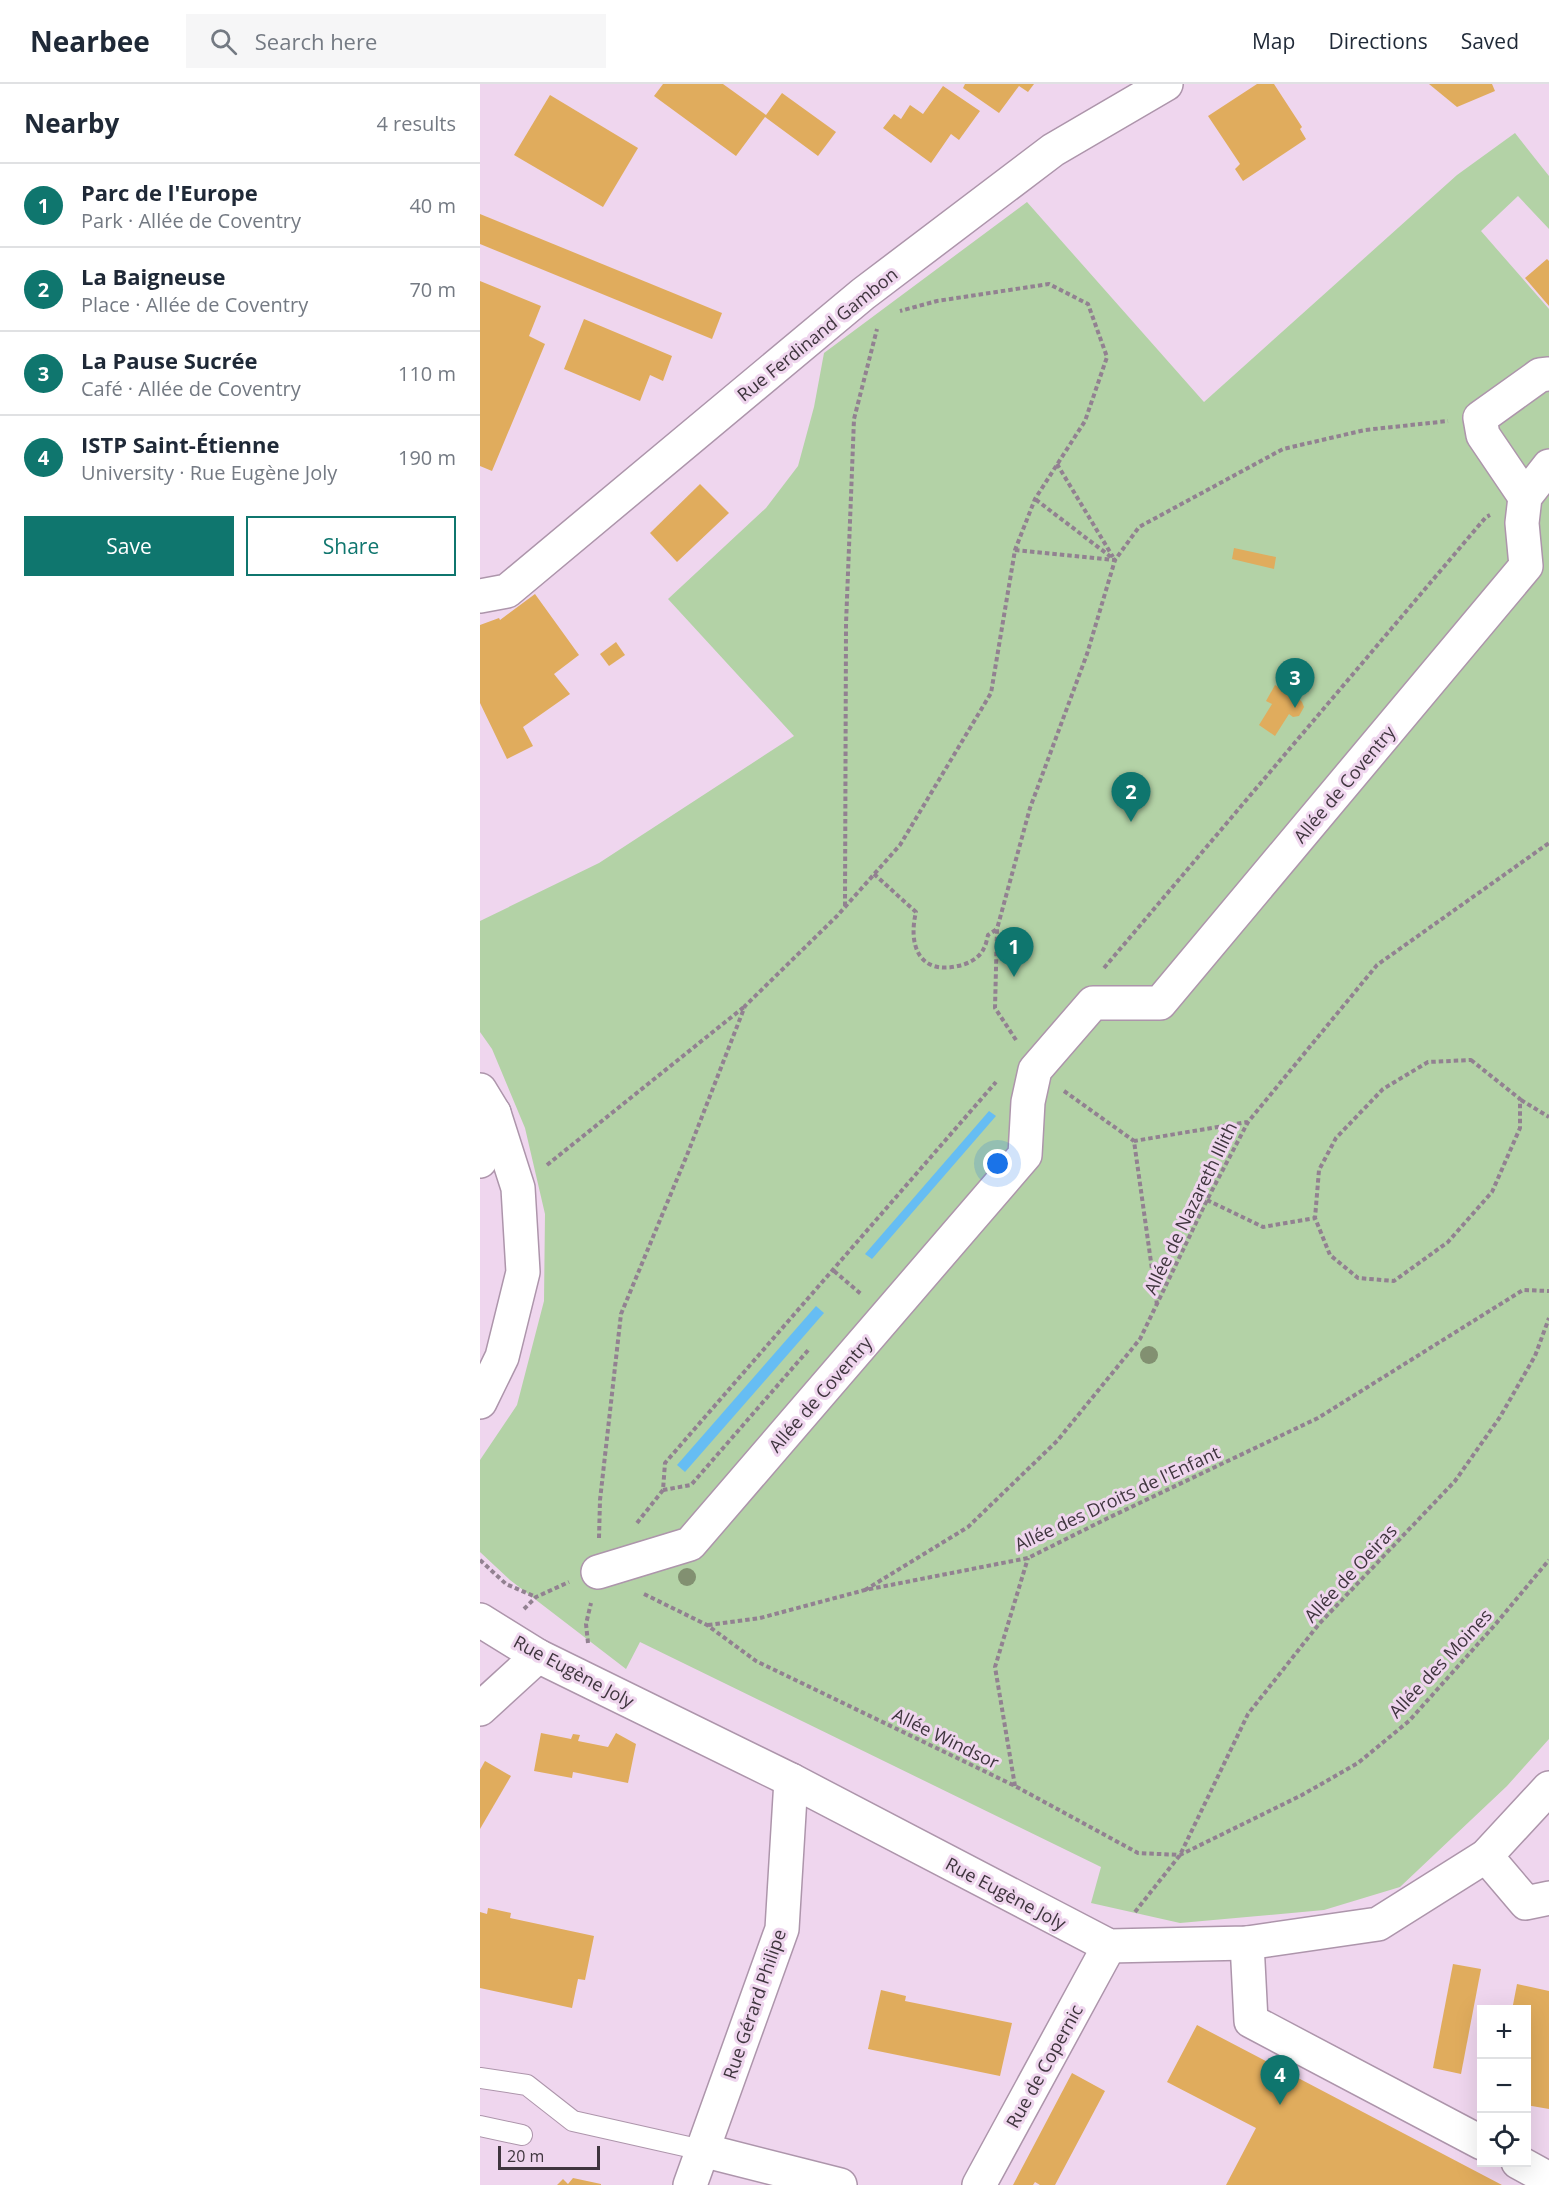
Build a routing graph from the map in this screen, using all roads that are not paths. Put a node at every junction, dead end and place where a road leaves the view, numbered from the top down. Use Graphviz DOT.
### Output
graph roads {
  1 [pos="1167,84"];
  2 [pos="1549,374"];
  3 [pos="1549,466"];
  4 [pos="1525,497"];
  5 [pos="480,596"];
  6 [pos="487,1101"];
  7 [pos="480,1161"];
  8 [pos="480,1402"];
  9 [pos="598,1572"];
  10 [pos="480,1620"];
  11 [pos="538,1656"];
  12 [pos="480,1709"];
  13 [pos="791,1780"];
  14 [pos="1549,1788"];
  15 [pos="1486,1856"];
  16 [pos="1549,1899"];
  17 [pos="1247,1943"];
  18 [pos="1109,1946"];
  19 [pos="480,2079"];
  20 [pos="480,2126"];
  21 [pos="522,2135"];
  22 [pos="1477,2140"];
  23 [pos="702,2150"];
  24 [pos="1526,2167"];
  25 [pos="1549,2179"];
  26 [pos="690,2185"];
  27 [pos="840,2185"];
  28 [pos="979,2185"];
  1 -- 5 [label="street, Rue Ferdinand Gambon"];
  2 -- 4 [label="street"];
  3 -- 4 [label="street"];
  4 -- 9 [label="street, Allée de Coventry"];
  6 -- 7 [label="street"];
  6 -- 8 [label="street"];
  10 -- 11 [label="street, Rue Eugène Joly"];
  11 -- 12 [label="street"];
  11 -- 13 [label="street, Rue Eugène Joly"];
  13 -- 18 [label="street, Rue Eugène Joly"];
  13 -- 23 [label="street, Rue Gérard Philipe"];
  14 -- 15 [label="street, Rue Eugène Joly"];
  15 -- 16 [label="street"];
  15 -- 17 [label="street, Rue Eugène Joly"];
  17 -- 18 [label="street, Rue Eugène Joly"];
  17 -- 22 [label="street"];
  18 -- 28 [label="street, Rue de Copernic"];
  19 -- 23 [label="lane"];
  20 -- 21 [label="lane"];
  23 -- 26 [label="street, Rue Gérard Philipe"];
  23 -- 27 [label="street"];
  24 -- 25 [label="street"];
}
